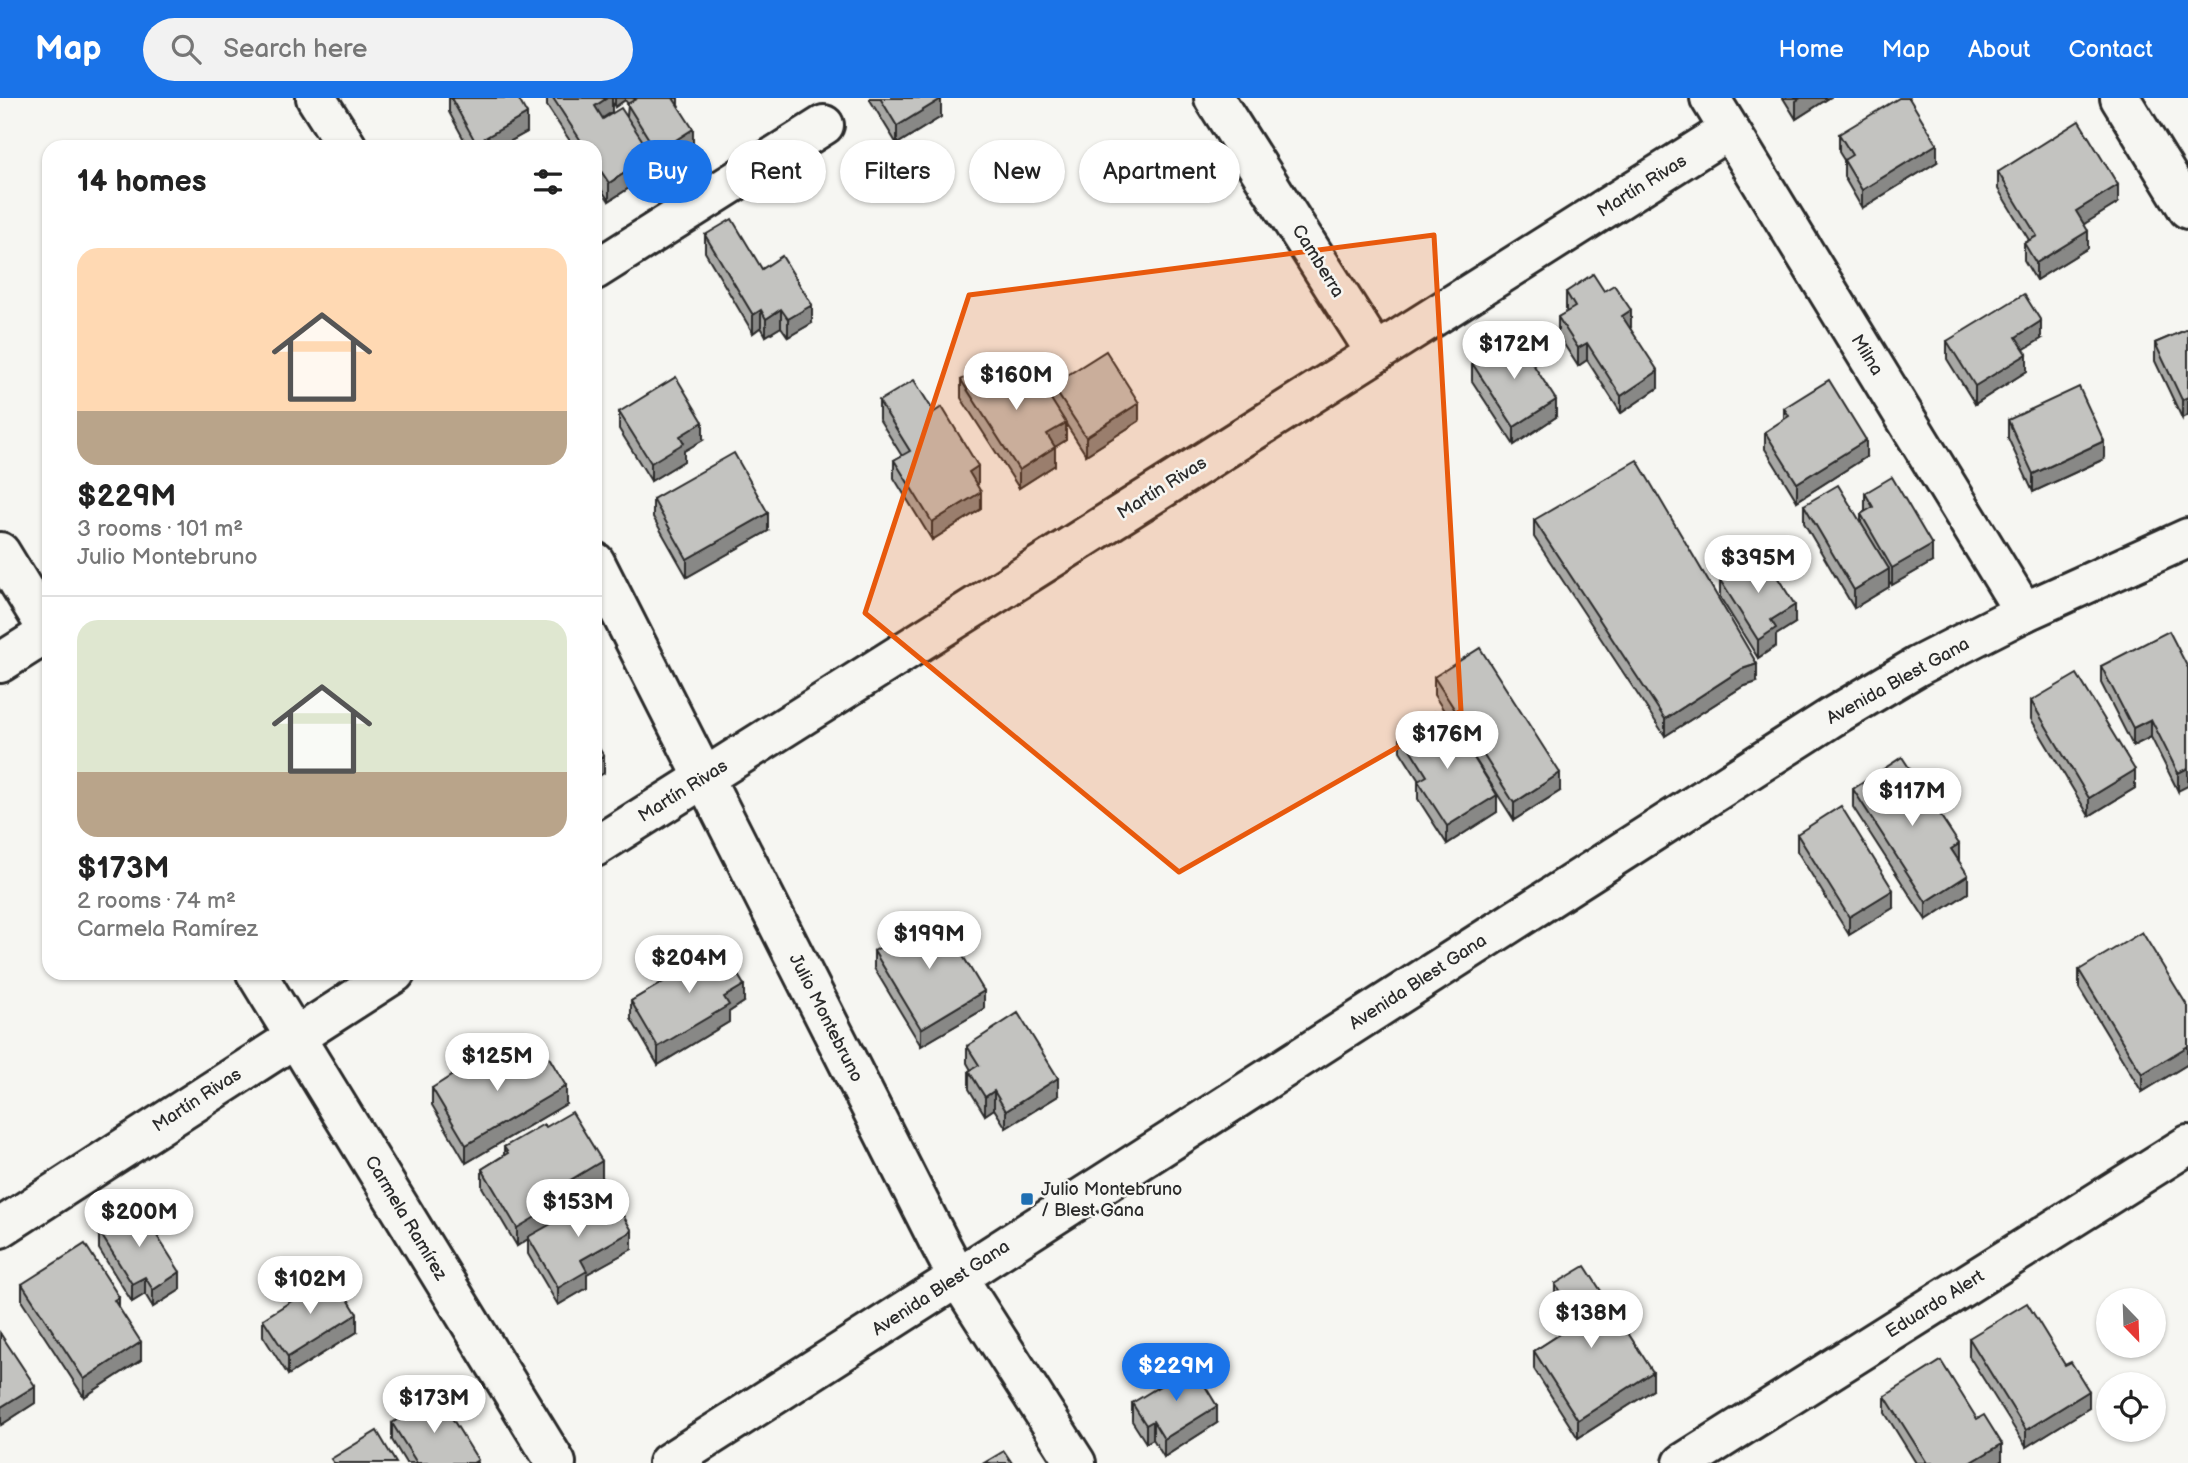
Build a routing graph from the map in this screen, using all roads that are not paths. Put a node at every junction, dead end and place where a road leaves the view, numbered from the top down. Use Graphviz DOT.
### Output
graph roads {
  1 [pos="316,98"];
  2 [pos="1214,98"];
  3 [pos="1710,98"];
  4 [pos="2120,98"];
  5 [pos="824,125"];
  6 [pos="1729,130"];
  7 [pos="343,140"];
  8 [pos="2188,209"];
  9 [pos="602,266"];
  10 [pos="1376,354"];
  11 [pos="2187,542"];
  12 [pos="0,552"];
  13 [pos="602,576"];
  14 [pos="2024,612"];
  15 [pos="42,621"];
  16 [pos="42,636"];
  17 [pos="0,663"];
  18 [pos="705,777"];
  19 [pos="602,843"];
  20 [pos="261,980"];
  21 [pos="384,980"];
  22 [pos="295,1036"];
  23 [pos="2188,1145"];
  24 [pos="0,1228"];
  25 [pos="958,1278"];
  26 [pos="555,1463"];
  27 [pos="668,1463"];
  28 [pos="1076,1463"];
  29 [pos="1683,1463"];
  1 -- 7 [label="street"];
  2 -- 10 [label="street, Camberra"];
  3 -- 6 [label="street, Milna"];
  4 -- 8 [label="street"];
  5 -- 9 [label="street"];
  6 -- 10 [label="street, Martín Rivas"];
  6 -- 14 [label="street, Milna"];
  10 -- 18 [label="street, Martín Rivas"];
  11 -- 14 [label="street, Avenida Blest Gana"];
  12 -- 15 [label="street"];
  13 -- 18 [label="street, Julio Montebruno"];
  14 -- 25 [label="street, Avenida Blest Gana"];
  16 -- 17 [label="street"];
  18 -- 19 [label="street, Martín Rivas"];
  18 -- 25 [label="street, Julio Montebruno"];
  20 -- 22 [label="street, Carmela Ramírez"];
  21 -- 22 [label="street, Martín Rivas"];
  22 -- 24 [label="street, Martín Rivas"];
  22 -- 26 [label="street, Carmela Ramírez"];
  23 -- 29 [label="street, Eduardo Alert"];
  25 -- 27 [label="street, Avenida Blest Gana"];
  25 -- 28 [label="street, Julio Montebruno"];
}
